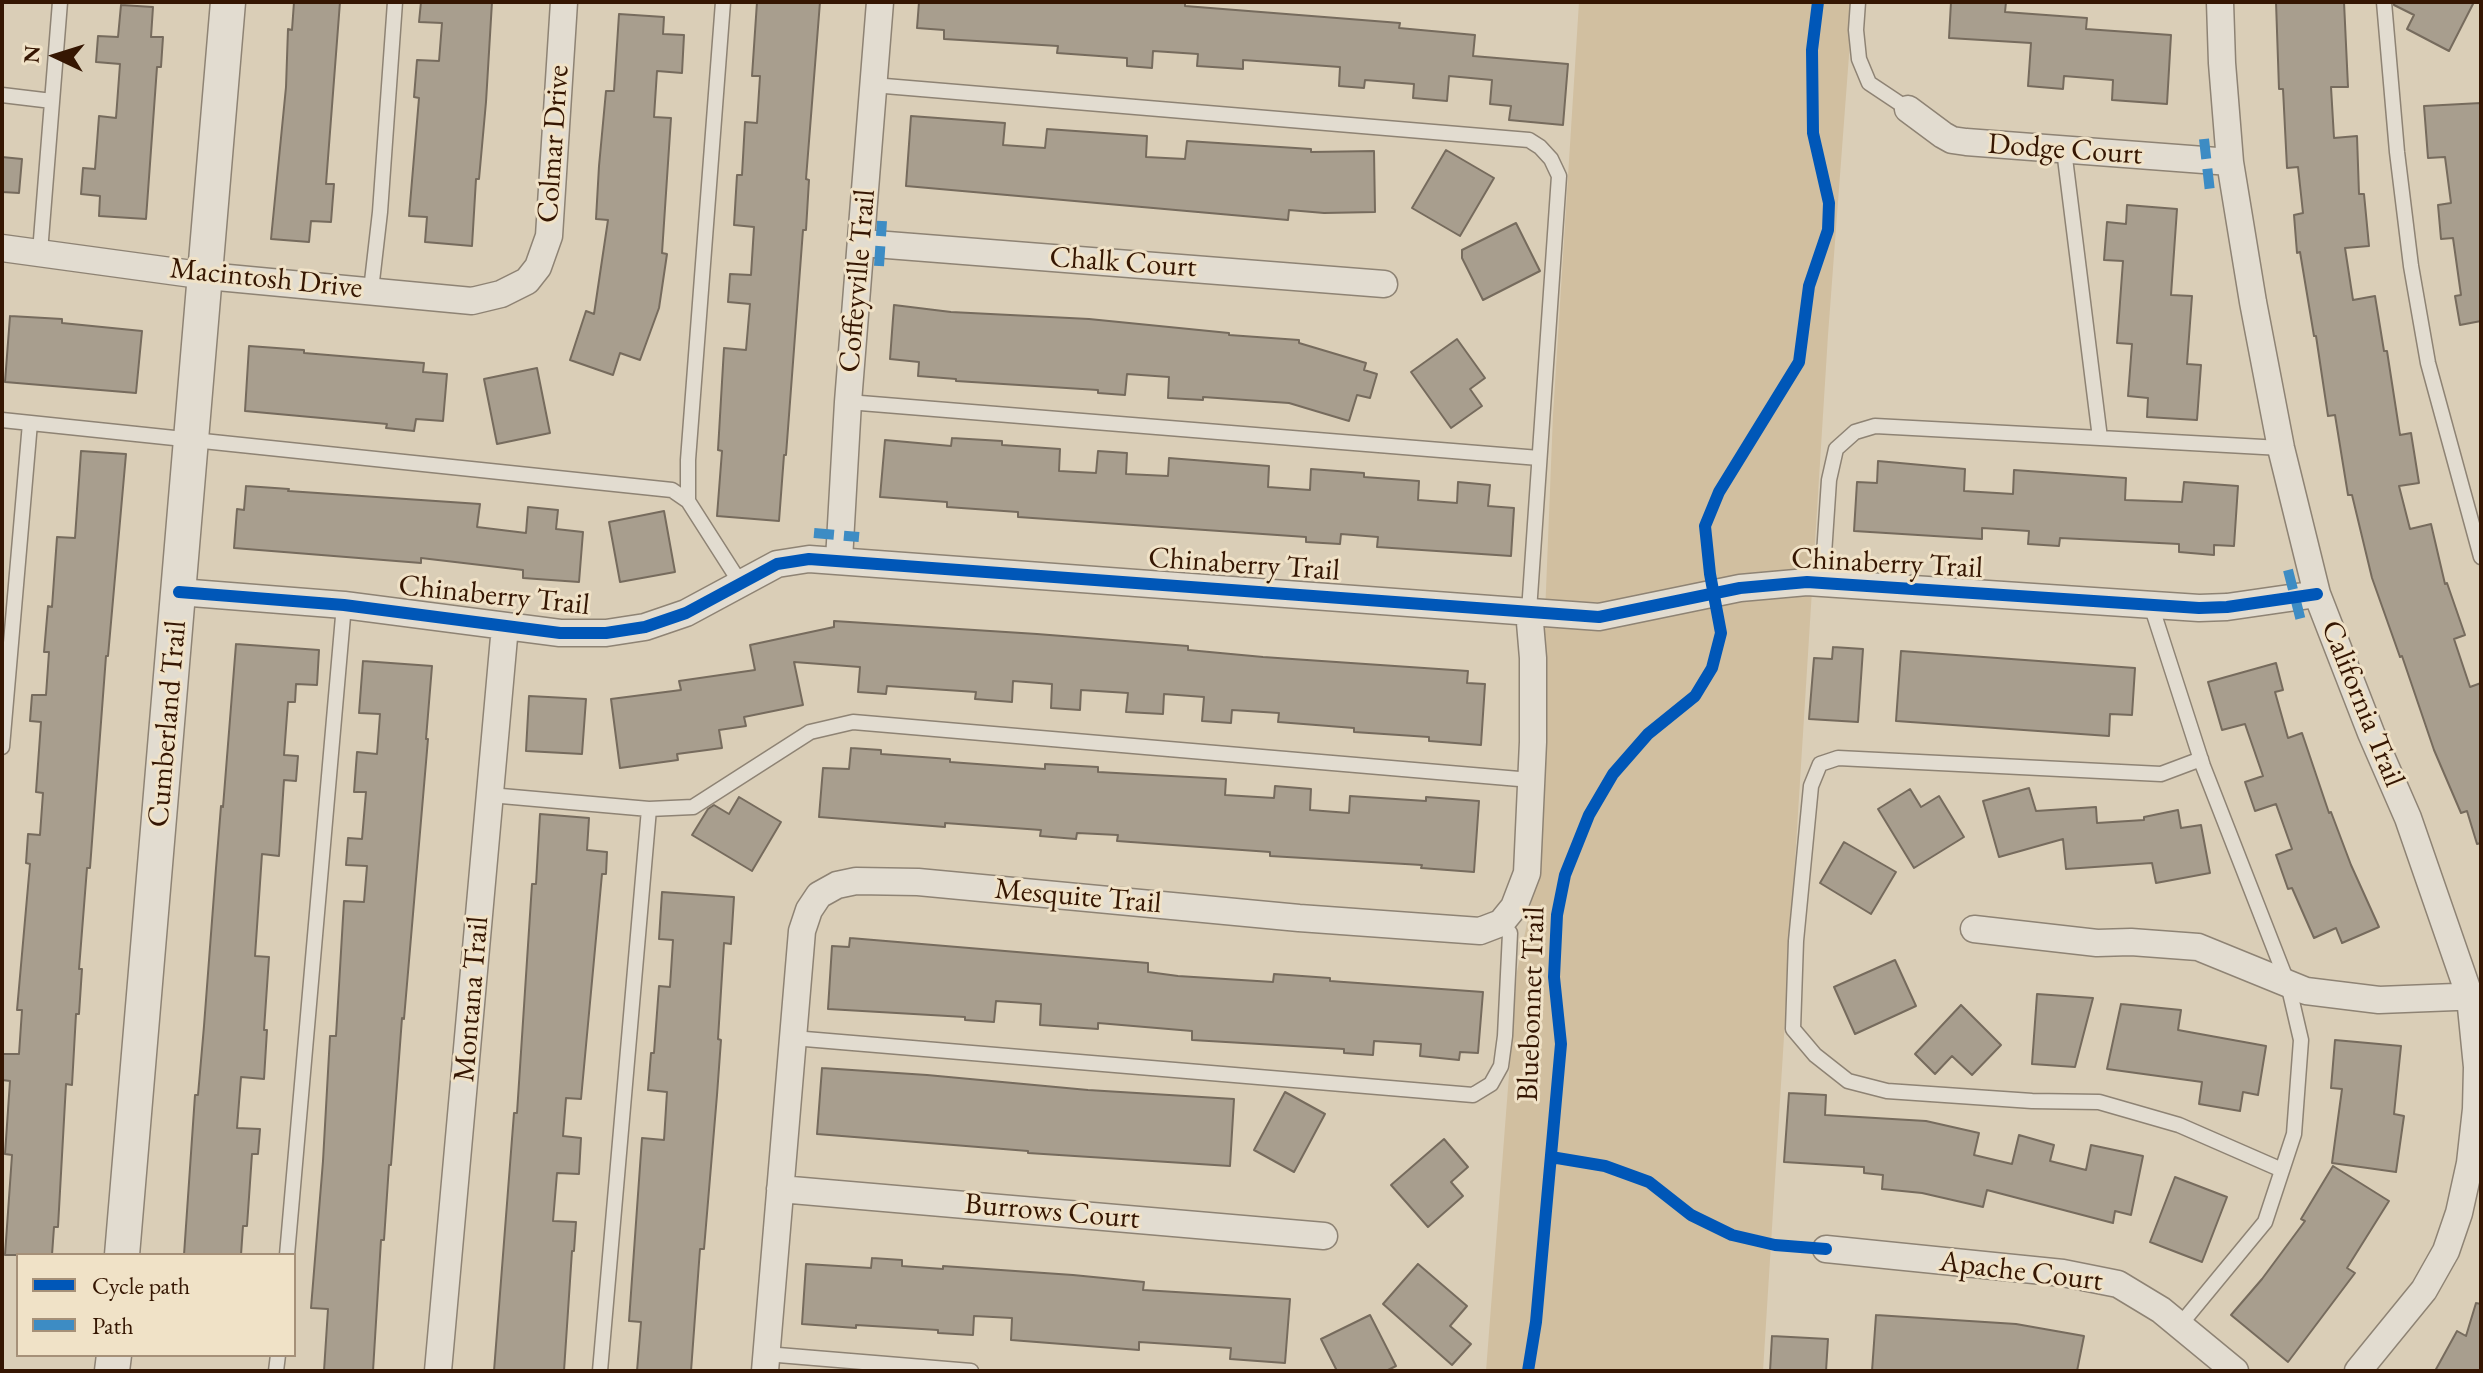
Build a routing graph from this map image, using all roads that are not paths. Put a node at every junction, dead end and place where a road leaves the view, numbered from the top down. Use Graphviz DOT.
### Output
graph roads {
  1 [pos="60,2"];
  2 [pos="228,2"];
  3 [pos="395,2"];
  4 [pos="564,2"];
  5 [pos="723,2"];
  6 [pos="880,2"];
  7 [pos="1858,2"];
  8 [pos="2220,2"];
  9 [pos="2384,2"];
  10 [pos="873,85"];
  11 [pos="2,95"];
  12 [pos="52,101"];
  13 [pos="1908,109"];
  14 [pos="2064,150"];
  15 [pos="2230,162"];
  16 [pos="862,243"];
  17 [pos="2,248"];
  18 [pos="40,252"];
  19 [pos="207,276"];
  20 [pos="527,281"];
  21 [pos="1384,284"];
  22 [pos="371,290"];
  23 [pos="848,402"];
  24 [pos="2,420"];
  25 [pos="30,423"];
  26 [pos="2100,438"];
  27 [pos="191,441"];
  28 [pos="2281,448"];
  29 [pos="1539,458"];
  30 [pos="688,501"];
  31 [pos="2481,557"];
  32 [pos="839,560"];
  33 [pos="741,584"];
  34 [pos="1822,584"];
  35 [pos="179,592"];
  36 [pos="2317,594"];
  37 [pos="344,605"];
  38 [pos="2151,605"];
  39 [pos="1529,611"];
  40 [pos="505,626"];
  41 [pos="2,747"];
  42 [pos="2201,759"];
  43 [pos="1531,780"];
  44 [pos="490,795"];
  45 [pos="649,809"];
  46 [pos="1501,923"];
  47 [pos="1974,929"];
  48 [pos="2288,984"];
  49 [pos="2476,996"];
  50 [pos="793,1038"];
  51 [pos="2282,1170"];
  52 [pos="780,1189"];
  53 [pos="1324,1236"];
  54 [pos="1826,1249"];
  55 [pos="122,1253"];
  56 [pos="287,1253"];
  57 [pos="2180,1325"];
  58 [pos="765,1363"];
  59 [pos="438,1371"];
  60 [pos="600,1371"];
  61 [pos="971,1371"];
  62 [pos="2235,1371"];
  63 [pos="2358,1371"];
  1 -- 12 [label="lane"];
  2 -- 19 [label="street, Cumberland Trail"];
  3 -- 22 [label="lane"];
  4 -- 20 [label="street, Colmar Drive"];
  5 -- 30 [label="lane"];
  6 -- 10 [label="street, Coffeyville Trail"];
  7 -- 13 [label="lane"];
  8 -- 15 [label="street, California Trail"];
  9 -- 31 [label="lane"];
  10 -- 16 [label="street, Coffeyville Trail"];
  10 -- 29 [label="lane"];
  11 -- 12 [label="lane"];
  12 -- 18 [label="lane"];
  13 -- 14 [label="street, Dodge Court"];
  14 -- 15 [label="street, Dodge Court"];
  14 -- 26 [label="lane"];
  15 -- 28 [label="street, California Trail"];
  16 -- 21 [label="street, Chalk Court"];
  16 -- 23 [label="street, Coffeyville Trail"];
  17 -- 18 [label="street, Macintosh Drive"];
  18 -- 19 [label="street, Macintosh Drive"];
  19 -- 22 [label="street, Macintosh Drive"];
  19 -- 27 [label="street, Cumberland Trail"];
  20 -- 22 [label="street, Macintosh Drive"];
  23 -- 29 [label="lane"];
  23 -- 32 [label="street, Coffeyville Trail"];
  24 -- 25 [label="lane"];
  25 -- 27 [label="lane"];
  25 -- 41 [label="lane"];
  26 -- 28 [label="lane"];
  26 -- 34 [label="lane"];
  27 -- 30 [label="lane"];
  27 -- 35 [label="street, Cumberland Trail"];
  28 -- 36 [label="street, California Trail"];
  29 -- 39 [label="lane"];
  30 -- 33 [label="lane"];
  32 -- 33 [label="street, Chinaberry Trail"];
  32 -- 39 [label="street, Chinaberry Trail"];
  33 -- 40 [label="street, Chinaberry Trail"];
  34 -- 38 [label="street, Chinaberry Trail"];
  34 -- 39 [label="street, Chinaberry Trail"];
  35 -- 37 [label="street, Chinaberry Trail"];
  35 -- 55 [label="street, Cumberland Trail"];
  36 -- 38 [label="street, Chinaberry Trail"];
  36 -- 49 [label="street, California Trail"];
  37 -- 40 [label="street, Chinaberry Trail"];
  37 -- 56 [label="lane"];
  38 -- 42 [label="lane"];
  39 -- 43 [label="street"];
  40 -- 44 [label="street, Montana Trail"];
  42 -- 48 [label="lane"];
  42 -- 51 [label="lane"];
  43 -- 45 [label="lane"];
  43 -- 46 [label="street"];
  44 -- 45 [label="lane"];
  44 -- 59 [label="street, Montana Trail"];
  45 -- 60 [label="lane"];
  46 -- 50 [label="street, Mesquite Trail"];
  46 -- 50 [label="lane"];
  47 -- 48 [label="street"];
  48 -- 49 [label="street"];
  48 -- 51 [label="lane"];
  49 -- 63 [label="street, California Trail"];
  50 -- 52 [label="street, Mesquite Trail"];
  51 -- 57 [label="lane"];
  52 -- 53 [label="street, Burrows Court"];
  52 -- 58 [label="street, Mesquite Trail"];
  54 -- 57 [label="street, Apache Court"];
  57 -- 62 [label="street, Apache Court"];
  58 -- 61 [label="lane"];
}
